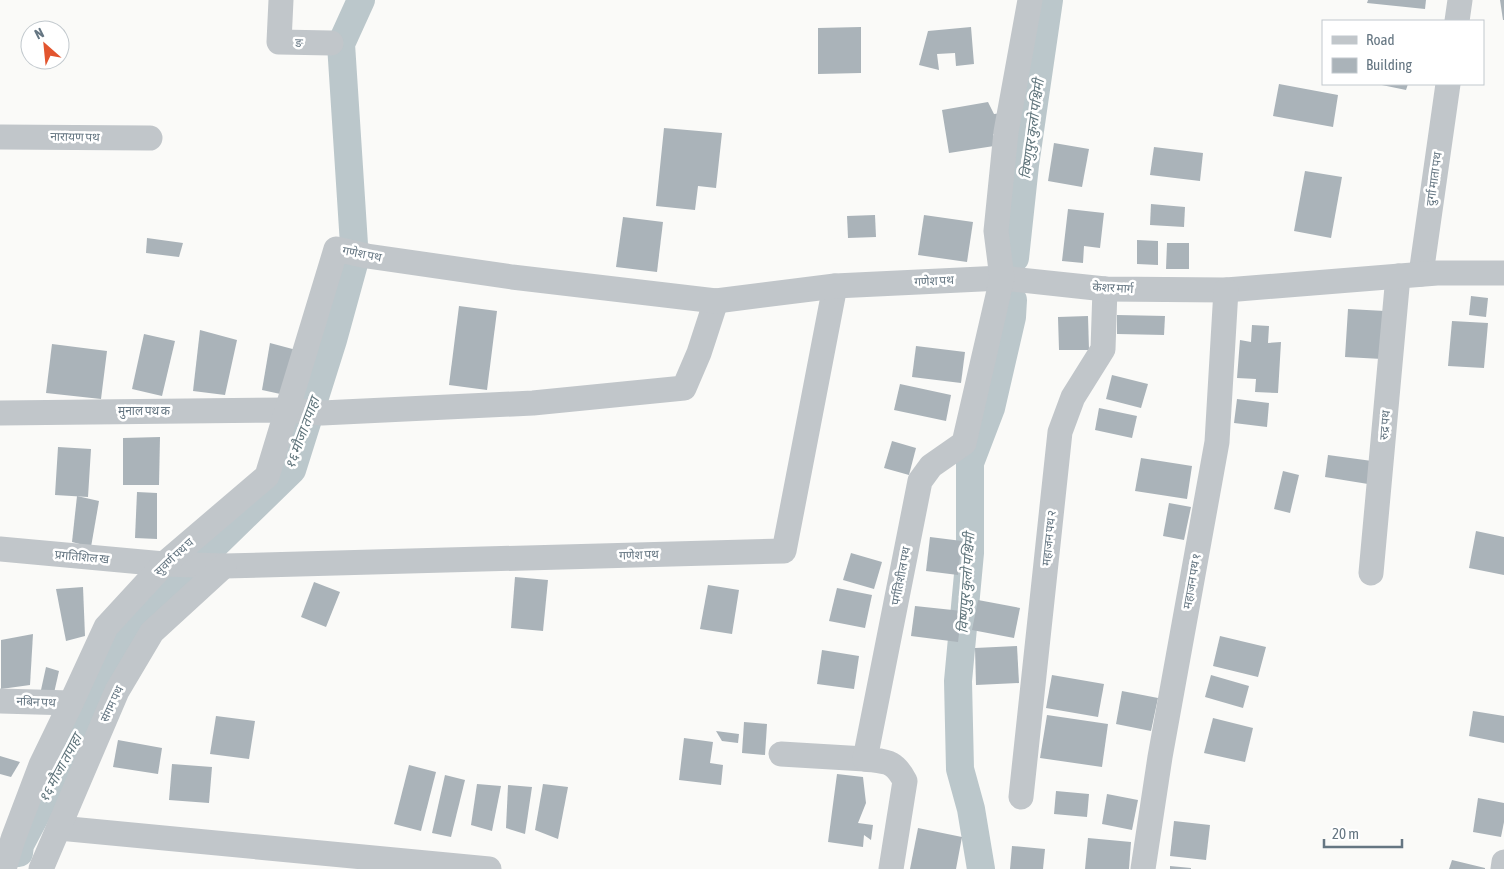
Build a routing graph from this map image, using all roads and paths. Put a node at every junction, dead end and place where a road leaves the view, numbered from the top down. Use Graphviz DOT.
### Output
graph roads {
  1 [pos="281,0"];
  2 [pos="1030,0"];
  3 [pos="1460,0"];
  4 [pos="1457,20"];
  5 [pos="331,44"];
  6 [pos="1448,85"];
  7 [pos="0,136"];
  8 [pos="150,138"];
  9 [pos="336,249"];
  10 [pos="1504,273"];
  11 [pos="1409,275"];
  12 [pos="1002,278"];
  13 [pos="835,286"];
  14 [pos="1105,289"];
  15 [pos="1226,290"];
  16 [pos="716,301"];
  17 [pos="289,410"];
  18 [pos="0,412"];
  19 [pos="0,550"];
  20 [pos="164,564"];
  21 [pos="224,566"];
  22 [pos="1371,573"];
  23 [pos="0,701"];
  24 [pos="71,703"];
  25 [pos="781,754"];
  26 [pos="865,759"];
  27 [pos="1021,797"];
  28 [pos="59,828"];
  29 [pos="1504,862"];
  30 [pos="4,869"];
  31 [pos="41,869"];
  32 [pos="489,869"];
  33 [pos="891,869"];
  34 [pos="1143,869"];
  35 [pos="1502,869"];
  1 -- 5 [label="street, ङ"];
  2 -- 12 [label="street"];
  3 -- 4 [label="street"];
  6 -- 11 [label="street, दुर्गा माता पथ"];
  7 -- 8 [label="street, नारायण पथ"];
  9 -- 16 [label="street, गणेश पथ"];
  9 -- 17 [label="street, सुवर्ण पथ घ"];
  10 -- 11 [label="street, केशर मार्ग"];
  11 -- 15 [label="street, केशर मार्ग"];
  11 -- 22 [label="street, रुद्र पथ"];
  12 -- 13 [label="street, गणेश पथ"];
  12 -- 14 [label="street, केशर मार्ग"];
  12 -- 26 [label="street, पर्गतिशील पथ"];
  13 -- 16 [label="street, गणेश पथ"];
  13 -- 21 [label="street, गणेश पथ"];
  14 -- 15 [label="street, केशर मार्ग"];
  14 -- 27 [label="street, महाजन पथ २"];
  15 -- 34 [label="street, महाजन पथ १"];
  16 -- 17 [label="street, मुनाल पथ क"];
  17 -- 18 [label="street, मुनाल पथ क"];
  17 -- 20 [label="street, सुवर्ण पथ घ"];
  19 -- 20 [label="street, प्रगतिशिल ख"];
  20 -- 21 [label="street, प्रगतिशिल ख"];
  20 -- 24 [label="street, सुवर्ण पथ घ"];
  21 -- 28 [label="street, संगम पथ"];
  23 -- 24 [label="street, नबिन पथ"];
  24 -- 30 [label="street, सुवर्ण पथ घ"];
  25 -- 26 [label="street"];
  26 -- 33 [label="street"];
  28 -- 31 [label="street, संगम पथ"];
  28 -- 32 [label="street"];
  29 -- 35 [label="street"];
}
